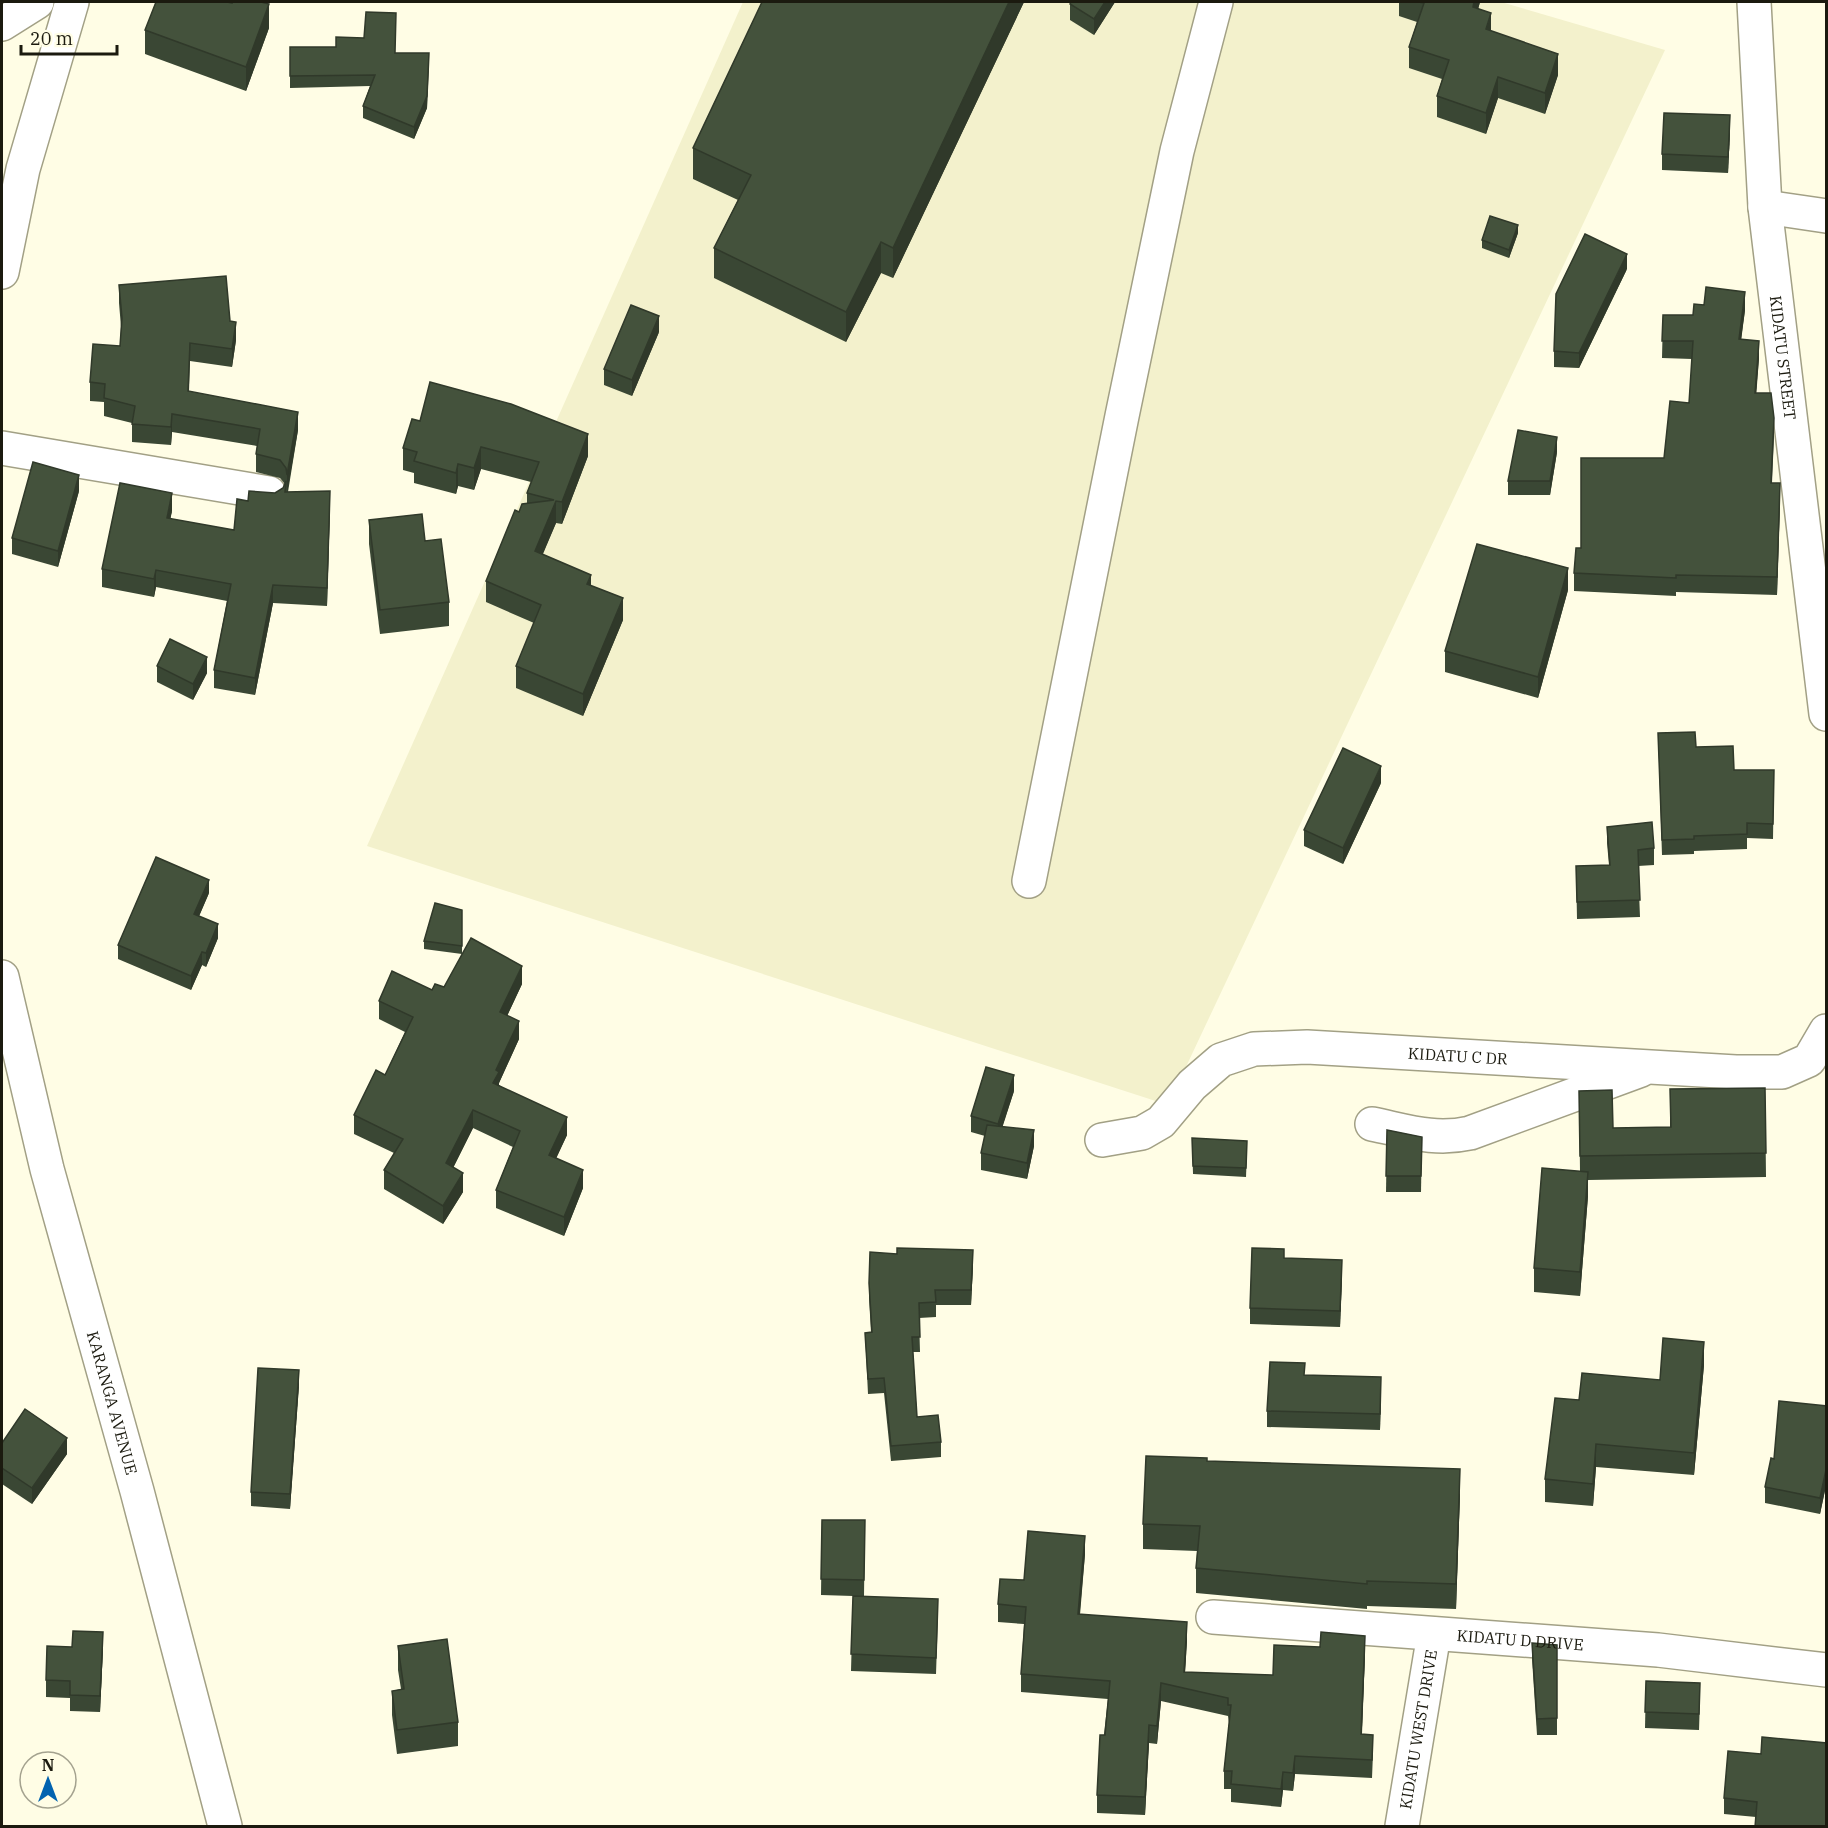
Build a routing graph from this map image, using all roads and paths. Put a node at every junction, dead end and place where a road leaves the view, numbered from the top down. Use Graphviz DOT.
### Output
graph roads {
  1 [pos="37,2"];
  2 [pos="72,2"];
  3 [pos="1216,2"];
  4 [pos="1754,2"];
  5 [pos="2,24"];
  6 [pos="1765,207"];
  7 [pos="1827,216"];
  8 [pos="2,272"];
  9 [pos="2,448"];
  10 [pos="269,493"];
  11 [pos="1827,714"];
  12 [pos="1029,881"];
  13 [pos="2,977"];
  14 [pos="1827,1031"];
  15 [pos="1651,1066"];
  16 [pos="1372,1124"];
  17 [pos="1102,1140"];
  18 [pos="1213,1617"];
  19 [pos="1434,1634"];
  20 [pos="1827,1670"];
  21 [pos="225,1827"];
  22 [pos="1402,1827"];
  1 -- 5 [label="street"];
  2 -- 8 [label="street"];
  3 -- 12 [label="street"];
  4 -- 6 [label="street, KIDATU STREET"];
  6 -- 7 [label="street"];
  6 -- 11 [label="street, KIDATU STREET"];
  9 -- 10 [label="street"];
  13 -- 21 [label="street, KARANGA AVENUE"];
  14 -- 15 [label="street, KIDATU C DR"];
  15 -- 16 [label="street"];
  15 -- 17 [label="street, KIDATU C DR"];
  18 -- 19 [label="street, KIDATU D DRIVE"];
  19 -- 20 [label="street, KIDATU D DRIVE"];
  19 -- 22 [label="street, KIDATU WEST DRIVE"];
}
